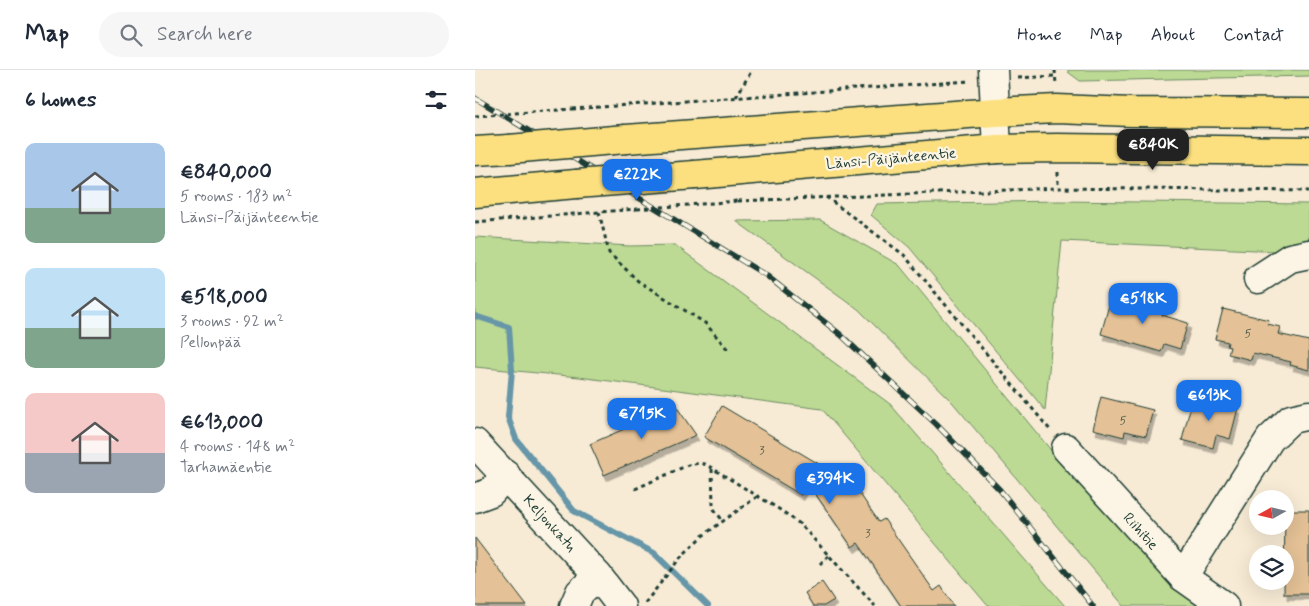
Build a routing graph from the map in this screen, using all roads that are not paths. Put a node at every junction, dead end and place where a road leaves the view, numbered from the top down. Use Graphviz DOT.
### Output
graph roads {
  1 [pos="993,74"];
  2 [pos="995,112"];
  3 [pos="1309,113"];
  4 [pos="997,149"];
  5 [pos="475,151"];
  6 [pos="1309,151"];
  7 [pos="475,193"];
  8 [pos="1309,254"];
  9 [pos="1258,279"];
  10 [pos="1309,415"];
  11 [pos="475,443"];
  12 [pos="1066,448"];
  13 [pos="506,475"];
  14 [pos="475,498"];
  15 [pos="598,576"];
  16 [pos="1183,577"];
  17 [pos="574,606"];
  18 [pos="621,606"];
  19 [pos="1224,606"];
  1 -- 2 [label="street"];
  2 -- 3 [label="main road"];
  2 -- 4 [label="street"];
  2 -- 5 [label="main road, bridge"];
  4 -- 6 [label="main road, Länsi-Päijänteentie"];
  4 -- 7 [label="main road, Länsi-Päijänteentie, bridge"];
  8 -- 9 [label="street"];
  10 -- 16 [label="street"];
  11 -- 13 [label="street, Keljonkatu"];
  12 -- 16 [label="street, Riihitie"];
  13 -- 14 [label="street"];
  13 -- 15 [label="street, Keljonkatu"];
  15 -- 17 [label="street"];
  15 -- 18 [label="street, Keljonkatu"];
  16 -- 19 [label="street, Riihitie"];
}
